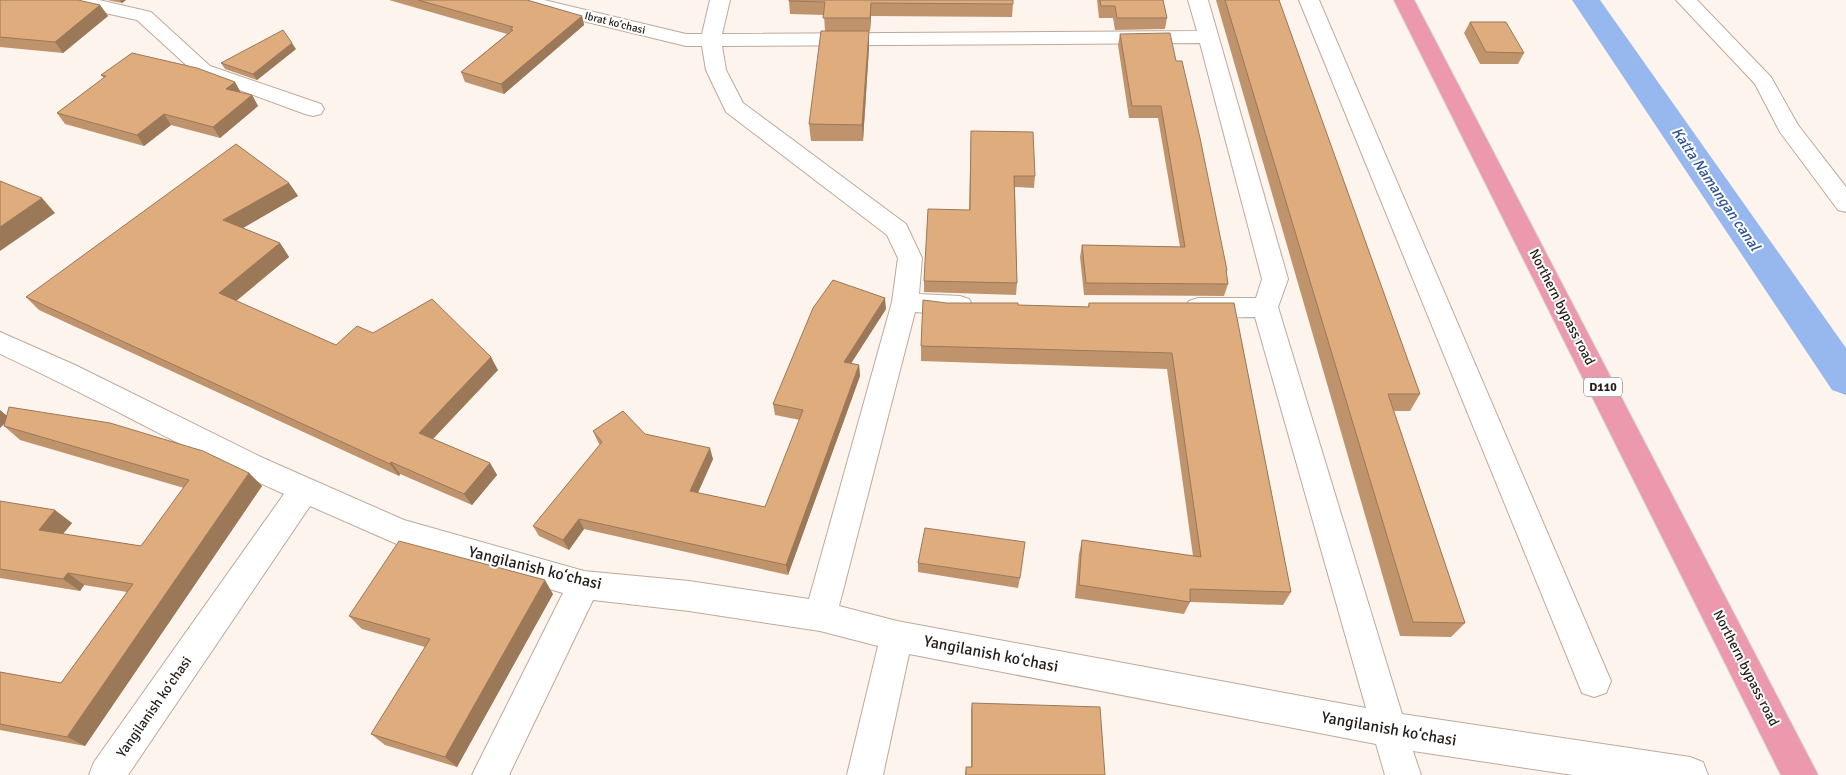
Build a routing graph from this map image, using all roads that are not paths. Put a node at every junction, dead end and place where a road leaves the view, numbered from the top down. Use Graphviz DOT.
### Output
graph roads {
  1 [pos="49,0"];
  2 [pos="520,0"];
  3 [pos="720,0"];
  4 [pos="1198,0"];
  5 [pos="1308,0"];
  6 [pos="1404,0"];
  7 [pos="1686,0"];
  8 [pos="1208,37"];
  9 [pos="711,39"];
  10 [pos="313,109"];
  11 [pos="1846,204"];
  12 [pos="905,302"];
  13 [pos="987,306"];
  14 [pos="1265,307"];
  15 [pos="1175,308"];
  16 [pos="0,342"];
  17 [pos="304,490"];
  18 [pos="584,584"];
  19 [pos="820,616"];
  20 [pos="897,636"];
  21 [pos="1594,681"];
  22 [pos="1391,730"];
  23 [pos="107,775"];
  24 [pos="490,775"];
  25 [pos="865,775"];
  26 [pos="1403,775"];
  27 [pos="1690,775"];
  28 [pos="1800,775"];
  1 -- 10 [label="street"];
  2 -- 9 [label="street, Ibrat koʻchasi"];
  3 -- 9 [label="street"];
  4 -- 8 [label="street"];
  5 -- 21 [label="street"];
  6 -- 28 [label="main road, Northern bypass road / D110"];
  7 -- 11 [label="street"];
  8 -- 9 [label="street, Ibrat koʻchasi"];
  8 -- 14 [label="street"];
  9 -- 12 [label="street"];
  12 -- 13 [label="street"];
  12 -- 19 [label="street"];
  14 -- 15 [label="street"];
  14 -- 22 [label="street"];
  16 -- 17 [label="street, Yangilanish koʻchasi"];
  17 -- 18 [label="street, Yangilanish koʻchasi"];
  17 -- 23 [label="street, Yangilanish koʻchasi"];
  18 -- 19 [label="street, Yangilanish koʻchasi"];
  18 -- 24 [label="street"];
  19 -- 20 [label="street, Yangilanish koʻchasi"];
  20 -- 22 [label="street, Yangilanish koʻchasi"];
  20 -- 25 [label="street"];
  22 -- 26 [label="street"];
  22 -- 27 [label="street, Yangilanish koʻchasi"];
}
